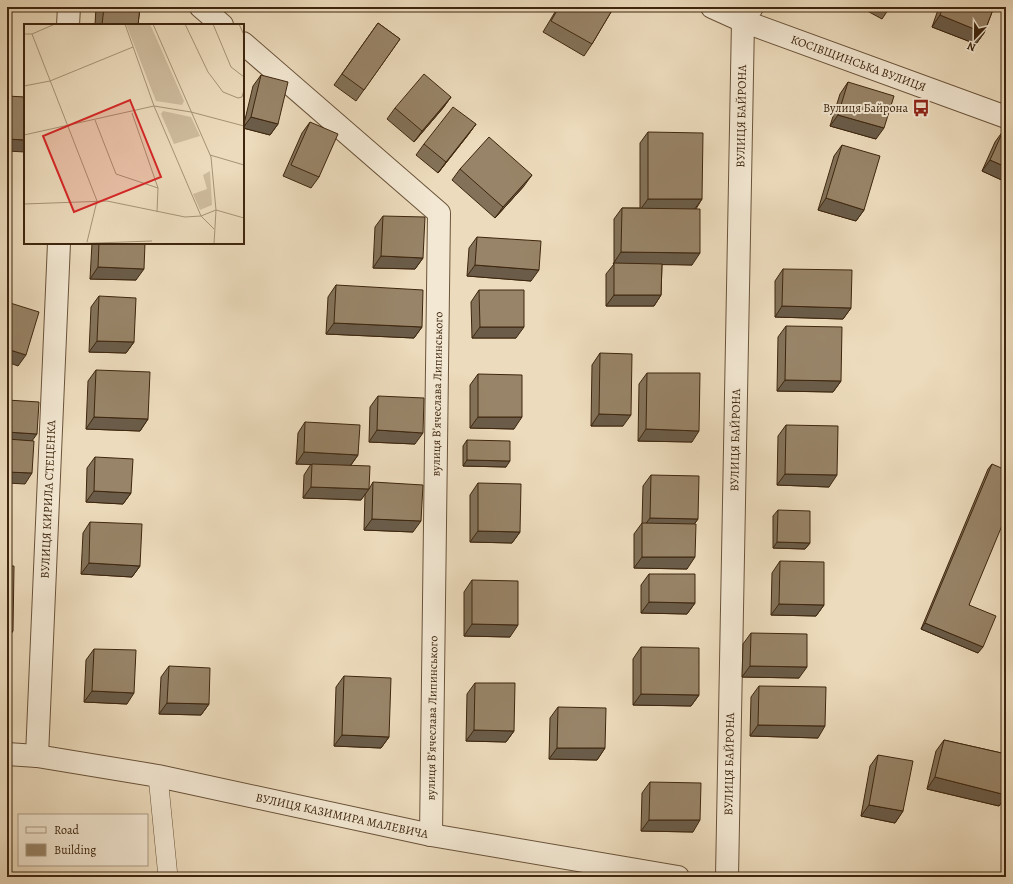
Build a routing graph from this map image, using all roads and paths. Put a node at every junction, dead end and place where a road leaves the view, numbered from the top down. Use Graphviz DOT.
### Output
graph roads {
  1 [pos="69,7"];
  2 [pos="201,7"];
  3 [pos="712,7"];
  4 [pos="747,14"];
  5 [pos="68,24"];
  6 [pos="221,24"];
  7 [pos="244,45"];
  8 [pos="1006,117"];
  9 [pos="59,244"];
  10 [pos="7,754"];
  11 [pos="37,756"];
  12 [pos="158,776"];
  13 [pos="431,835"];
  14 [pos="168,877"];
  15 [pos="678,877"];
  16 [pos="727,877"];
  1 -- 5 [label="street"];
  2 -- 6 [label="street"];
  3 -- 4 [label="street, КОСІВЩИНСЬКА ВУЛИЦЯ"];
  4 -- 8 [label="street, КОСІВЩИНСЬКА ВУЛИЦЯ"];
  4 -- 16 [label="street, ВУЛИЦЯ БАЙРОНА"];
  7 -- 13 [label="street, вулиця Вʼячеслава Липинського"];
  9 -- 11 [label="street, ВУЛИЦЯ КИРИЛА СТЕЦЕНКА"];
  10 -- 11 [label="street, ВУЛИЦЯ КАЗИМИРА МАЛЕВИЧА"];
  11 -- 12 [label="street, ВУЛИЦЯ КАЗИМИРА МАЛЕВИЧА"];
  12 -- 13 [label="street, ВУЛИЦЯ КАЗИМИРА МАЛЕВИЧА"];
  12 -- 14 [label="lane"];
  13 -- 15 [label="street, ВУЛИЦЯ КАЗИМИРА МАЛЕВИЧА"];
}
